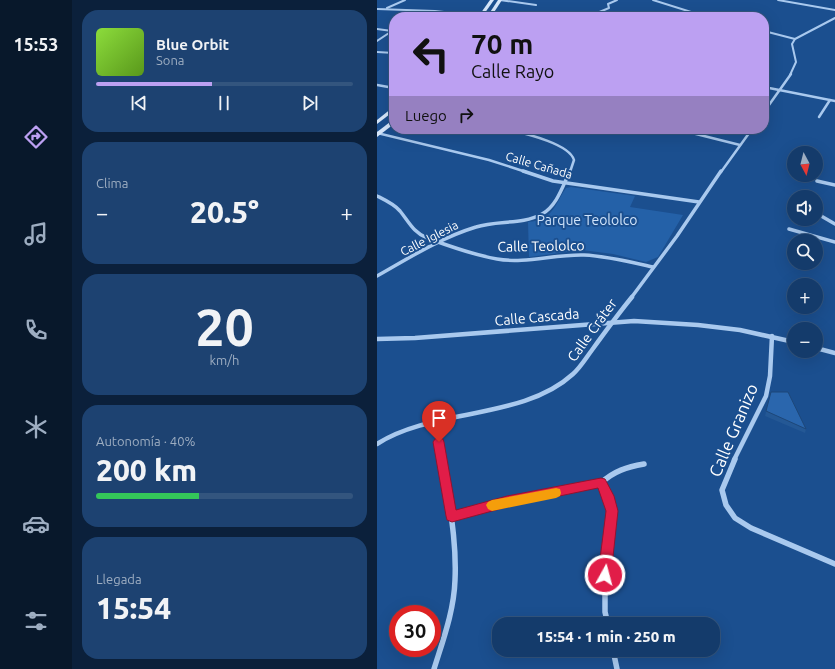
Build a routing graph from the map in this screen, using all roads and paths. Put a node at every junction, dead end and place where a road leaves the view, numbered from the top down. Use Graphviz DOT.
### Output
graph roads {
  1 [pos="405,0"];
  2 [pos="492,0"];
  3 [pos="500,0"];
  4 [pos="617,0"];
  5 [pos="653,0"];
  6 [pos="779,0"];
  7 [pos="536,5"];
  8 [pos="385,9"];
  9 [pos="377,10"];
  10 [pos="835,10"];
  11 [pos="436,12"];
  12 [pos="484,12"];
  13 [pos="492,12"];
  14 [pos="599,12"];
  15 [pos="691,12"];
  16 [pos="835,18"];
  17 [pos="377,30"];
  18 [pos="389,31"];
  19 [pos="769,32"];
  20 [pos="389,34"];
  21 [pos="795,39"];
  22 [pos="377,41"];
  23 [pos="377,52"];
  24 [pos="389,53"];
  25 [pos="377,85"];
  26 [pos="389,87"];
  27 [pos="769,88"];
  28 [pos="779,90"];
  29 [pos="830,100"];
  30 [pos="835,101"];
  31 [pos="769,105"];
  32 [pos="389,113"];
  33 [pos="819,117"];
  34 [pos="377,122"];
  35 [pos="389,125"];
  36 [pos="378,134"];
  37 [pos="522,134"];
  38 [pos="696,134"];
  39 [pos="748,134"];
  40 [pos="739,145"];
  41 [pos="822,182"];
  42 [pos="564,183"];
  43 [pos="835,185"];
  44 [pos="377,196"];
  45 [pos="699,202"];
  46 [pos="823,217"];
  47 [pos="835,224"];
  48 [pos="789,229"];
  49 [pos="436,242"];
  50 [pos="835,242"];
  51 [pos="653,267"];
  52 [pos="377,276"];
  53 [pos="612,322"];
  54 [pos="772,336"];
  55 [pos="377,339"];
  56 [pos="787,340"];
  57 [pos="823,350"];
  58 [pos="835,354"];
  59 [pos="437,421"];
  60 [pos="377,444"];
  61 [pos="644,464"];
  62 [pos="601,483"];
  63 [pos="452,516"];
  64 [pos="835,564"];
  65 [pos="606,617"];
  66 [pos="614,657"];
  67 [pos="434,669"];
  68 [pos="617,669"];
  1 -- 8 [label="street"];
  2 -- 12 [label="main road"];
  3 -- 7 [label="street"];
  3 -- 13 [label="main road"];
  4 -- 14 [label="street"];
  5 -- 15 [label="street"];
  6 -- 10 [label="street"];
  8 -- 9 [label="street"];
  8 -- 11 [label="street"];
  16 -- 21 [label="street"];
  17 -- 18 [label="street"];
  19 -- 21 [label="street"];
  20 -- 22 [label="street"];
  21 -- 28 [label="street"];
  23 -- 24 [label="street"];
  25 -- 26 [label="street"];
  27 -- 28 [label="street"];
  28 -- 29 [label="street"];
  28 -- 31 [label="street"];
  29 -- 30 [label="street"];
  29 -- 33 [label="street"];
  32 -- 34 [label="main road"];
  35 -- 36 [label="main road"];
  36 -- 42 [label="street, Calle Cañada"];
  37 -- 42 [label="street, Calle Iglesia"];
  38 -- 40 [label="street"];
  39 -- 40 [label="street, Calle Cráter"];
  40 -- 45 [label="street, Calle Cráter"];
  41 -- 43 [label="street"];
  42 -- 45 [label="street, Calle Cañada"];
  42 -- 49 [label="street, Calle Iglesia"];
  44 -- 49 [label="street, Calle Teololco"];
  45 -- 51 [label="street, Calle Cráter"];
  46 -- 47 [label="street"];
  48 -- 50 [label="street"];
  49 -- 51 [label="street, Calle Teololco"];
  49 -- 52 [label="street, Calle Iglesia"];
  51 -- 53 [label="street, Calle Cráter"];
  53 -- 54 [label="street, Calle Cascada"];
  53 -- 55 [label="street, Calle Cascada"];
  53 -- 59 [label="street, Calle Cráter"];
  54 -- 56 [label="street, Calle Cascada"];
  54 -- 64 [label="street, Calle Granizo"];
  57 -- 58 [label="street"];
  59 -- 60 [label="street, Calle Cráter"];
  59 -- 63 [label="street"];
  61 -- 62 [label="street"];
  62 -- 63 [label="street"];
  62 -- 65 [label="street"];
  63 -- 67 [label="street"];
  66 -- 68 [label="street"];
}
